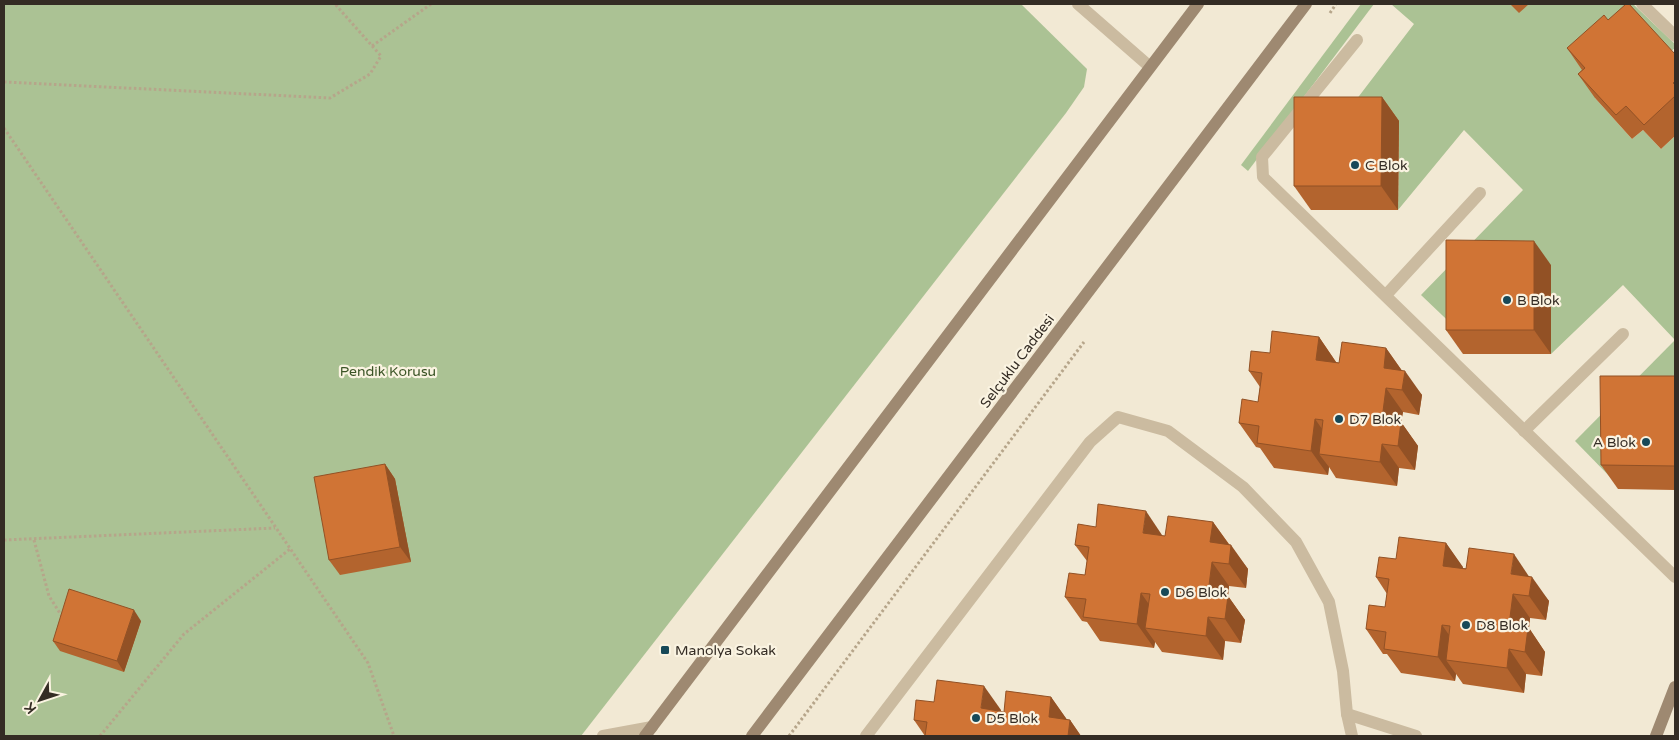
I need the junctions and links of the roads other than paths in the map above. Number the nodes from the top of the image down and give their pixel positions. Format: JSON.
{"nodes":[{"id":1,"x":1078,"y":4,"type":"edge"},
{"id":2,"x":1198,"y":4,"type":"edge"},
{"id":3,"x":1306,"y":4,"type":"edge"},
{"id":4,"x":1642,"y":4,"type":"edge"},
{"id":5,"x":1675,"y":36,"type":"edge"},
{"id":6,"x":1356,"y":40,"type":"dead end"},
{"id":7,"x":1149,"y":66,"type":"junction"},
{"id":8,"x":1480,"y":193,"type":"dead end"},
{"id":9,"x":1386,"y":295,"type":"junction"},
{"id":10,"x":1623,"y":334,"type":"dead end"},
{"id":11,"x":1524,"y":432,"type":"junction"},
{"id":12,"x":1675,"y":577,"type":"edge"},
{"id":13,"x":1675,"y":687,"type":"edge"},
{"id":14,"x":1347,"y":714,"type":"junction"},
{"id":15,"x":649,"y":732,"type":"edge"},
{"id":16,"x":603,"y":736,"type":"edge"},
{"id":17,"x":752,"y":736,"type":"edge"},
{"id":18,"x":866,"y":736,"type":"edge"},
{"id":19,"x":1352,"y":736,"type":"edge"},
{"id":20,"x":1416,"y":736,"type":"edge"},
{"id":21,"x":1656,"y":736,"type":"edge"}],
"edges":[{"from":1,"to":7,"type":"street"},
{"from":2,"to":7,"type":"main road"},
{"from":3,"to":17,"type":"main road","name":"Selçuklu Caddesi"},
{"from":4,"to":5,"type":"street"},
{"from":6,"to":9,"type":"street"},
{"from":7,"to":15,"type":"main road"},
{"from":8,"to":9,"type":"street"},
{"from":9,"to":11,"type":"street"},
{"from":10,"to":11,"type":"street"},
{"from":11,"to":12,"type":"street"},
{"from":13,"to":21,"type":"main road"},
{"from":14,"to":18,"type":"street"},
{"from":14,"to":19,"type":"street"},
{"from":14,"to":20,"type":"street"},
{"from":15,"to":16,"type":"street"}]}
